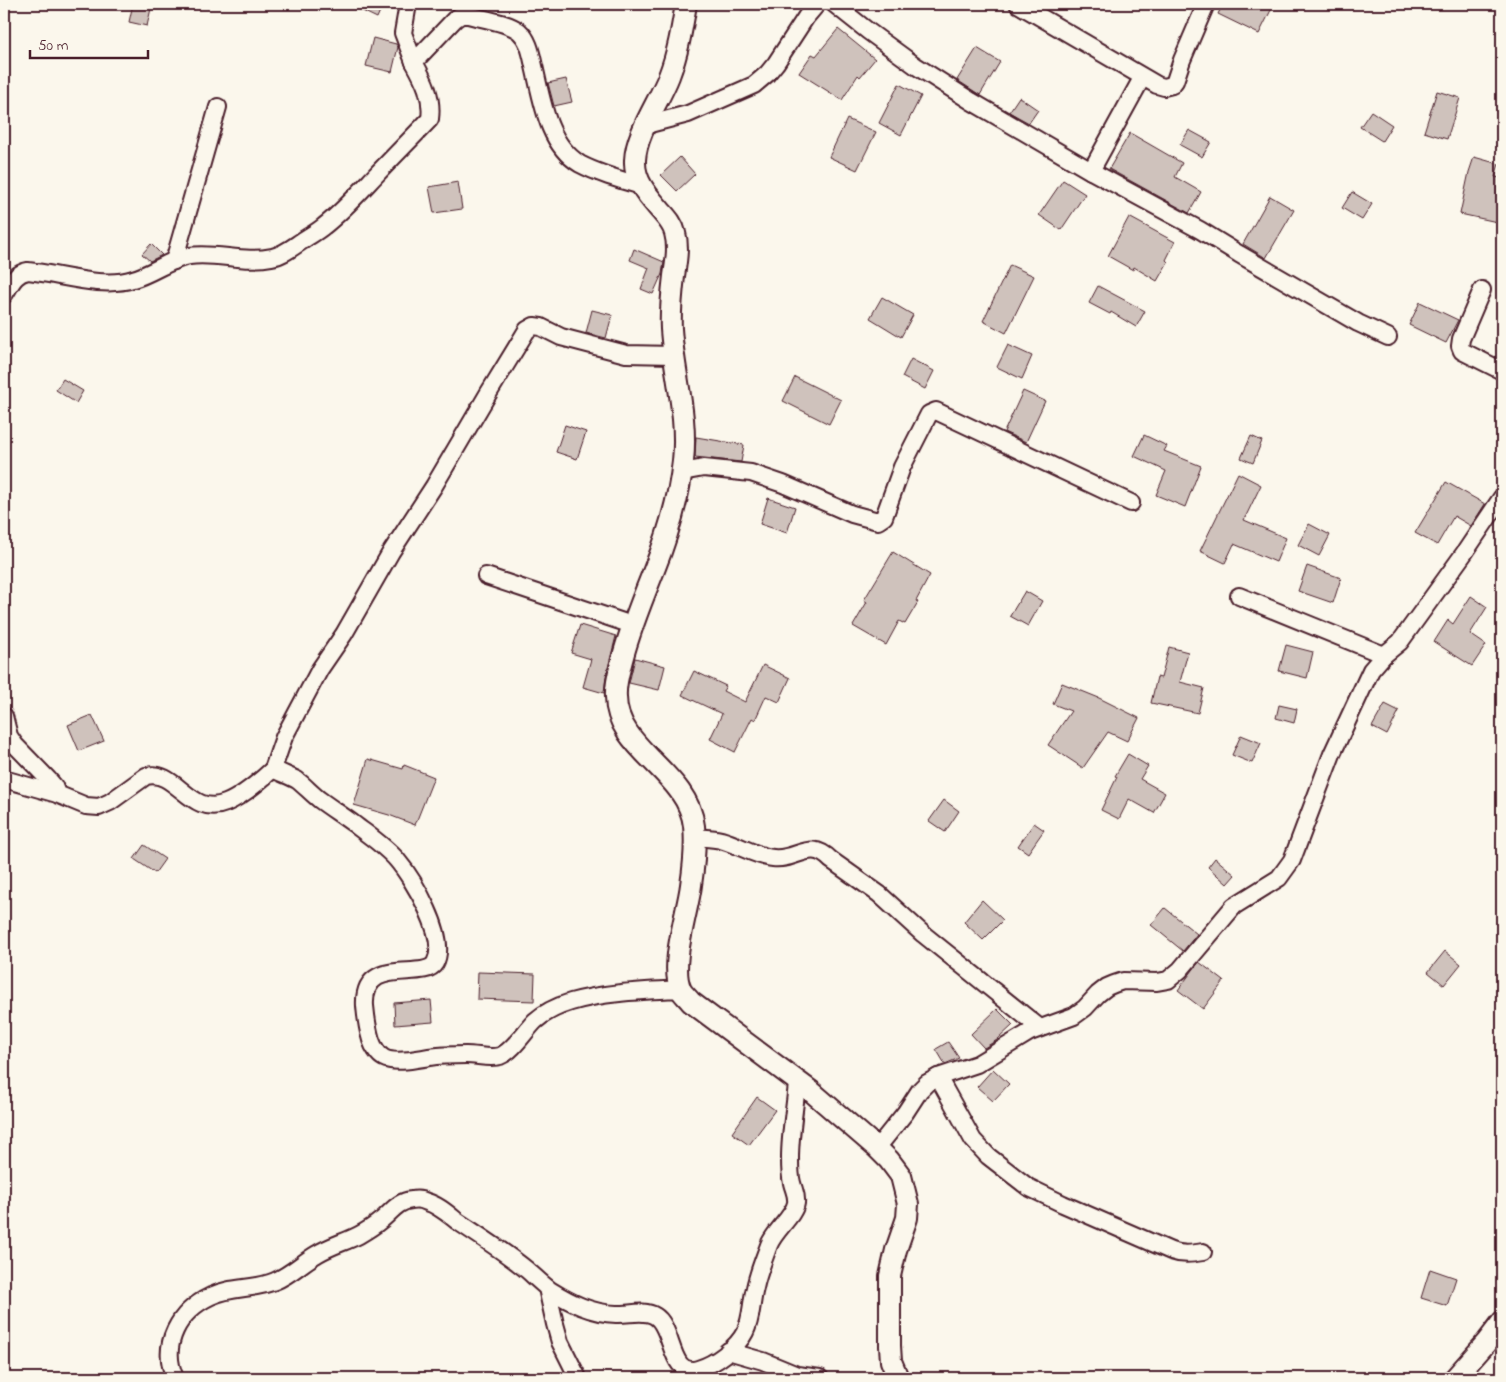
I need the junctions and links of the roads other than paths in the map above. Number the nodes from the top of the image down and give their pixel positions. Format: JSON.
{"nodes":[{"id":1,"x":408,"y":4,"type":"edge"},
{"id":2,"x":686,"y":4,"type":"edge"},
{"id":3,"x":817,"y":4,"type":"edge"},
{"id":4,"x":834,"y":4,"type":"edge"},
{"id":5,"x":1018,"y":4,"type":"edge"},
{"id":6,"x":1206,"y":4,"type":"edge"},
{"id":7,"x":414,"y":62,"type":"junction"},
{"id":8,"x":1142,"y":78,"type":"junction"},
{"id":9,"x":218,"y":108,"type":"dead end"},
{"id":10,"x":646,"y":125,"type":"junction"},
{"id":11,"x":1091,"y":171,"type":"junction"},
{"id":12,"x":642,"y":186,"type":"junction"},
{"id":13,"x":174,"y":260,"type":"junction"},
{"id":14,"x":1482,"y":290,"type":"dead end"},
{"id":15,"x":4,"y":296,"type":"edge"},
{"id":16,"x":1388,"y":336,"type":"dead end"},
{"id":17,"x":674,"y":355,"type":"junction"},
{"id":18,"x":1502,"y":371,"type":"edge"},
{"id":19,"x":682,"y":472,"type":"junction"},
{"id":20,"x":1502,"y":497,"type":"edge"},
{"id":21,"x":1131,"y":503,"type":"dead end"},
{"id":22,"x":486,"y":576,"type":"dead end"},
{"id":23,"x":1239,"y":596,"type":"dead end"},
{"id":24,"x":632,"y":625,"type":"junction"},
{"id":25,"x":1384,"y":655,"type":"junction"},
{"id":26,"x":4,"y":716,"type":"edge"},
{"id":27,"x":273,"y":770,"type":"junction"},
{"id":28,"x":4,"y":779,"type":"edge"},
{"id":29,"x":57,"y":794,"type":"junction"},
{"id":30,"x":694,"y":837,"type":"junction"},
{"id":31,"x":680,"y":989,"type":"junction"},
{"id":32,"x":1040,"y":1028,"type":"junction"},
{"id":33,"x":938,"y":1078,"type":"junction"},
{"id":34,"x":797,"y":1083,"type":"junction"},
{"id":35,"x":877,"y":1148,"type":"junction"},
{"id":36,"x":1203,"y":1252,"type":"dead end"},
{"id":37,"x":547,"y":1288,"type":"junction"},
{"id":38,"x":1502,"y":1322,"type":"edge"},
{"id":39,"x":728,"y":1351,"type":"junction"},
{"id":40,"x":175,"y":1378,"type":"edge"},
{"id":41,"x":578,"y":1378,"type":"edge"},
{"id":42,"x":820,"y":1378,"type":"edge"},
{"id":43,"x":898,"y":1378,"type":"edge"},
{"id":44,"x":1455,"y":1378,"type":"edge"}],
"edges":[{"from":1,"to":7,"type":"street"},
{"from":2,"to":10,"type":"street"},
{"from":3,"to":10,"type":"street"},
{"from":4,"to":11,"type":"street"},
{"from":5,"to":8,"type":"street"},
{"from":6,"to":8,"type":"street"},
{"from":7,"to":12,"type":"street"},
{"from":7,"to":13,"type":"street"},
{"from":8,"to":11,"type":"street"},
{"from":9,"to":13,"type":"street"},
{"from":10,"to":12,"type":"street"},
{"from":11,"to":16,"type":"street"},
{"from":12,"to":17,"type":"street"},
{"from":13,"to":15,"type":"street"},
{"from":14,"to":18,"type":"street"},
{"from":17,"to":19,"type":"street"},
{"from":17,"to":27,"type":"street"},
{"from":19,"to":21,"type":"street"},
{"from":19,"to":24,"type":"street"},
{"from":20,"to":25,"type":"street"},
{"from":22,"to":24,"type":"street"},
{"from":23,"to":25,"type":"street"},
{"from":24,"to":30,"type":"street"},
{"from":25,"to":32,"type":"street"},
{"from":26,"to":29,"type":"street"},
{"from":27,"to":29,"type":"street"},
{"from":27,"to":31,"type":"street"},
{"from":28,"to":29,"type":"street"},
{"from":30,"to":31,"type":"street"},
{"from":30,"to":32,"type":"street"},
{"from":31,"to":34,"type":"street"},
{"from":32,"to":33,"type":"street"},
{"from":33,"to":35,"type":"street"},
{"from":33,"to":36,"type":"street"},
{"from":34,"to":35,"type":"street"},
{"from":34,"to":39,"type":"street"},
{"from":35,"to":43,"type":"street"},
{"from":37,"to":39,"type":"street"},
{"from":37,"to":40,"type":"street"},
{"from":37,"to":41,"type":"street"},
{"from":38,"to":44,"type":"street"},
{"from":39,"to":42,"type":"street"}]}
